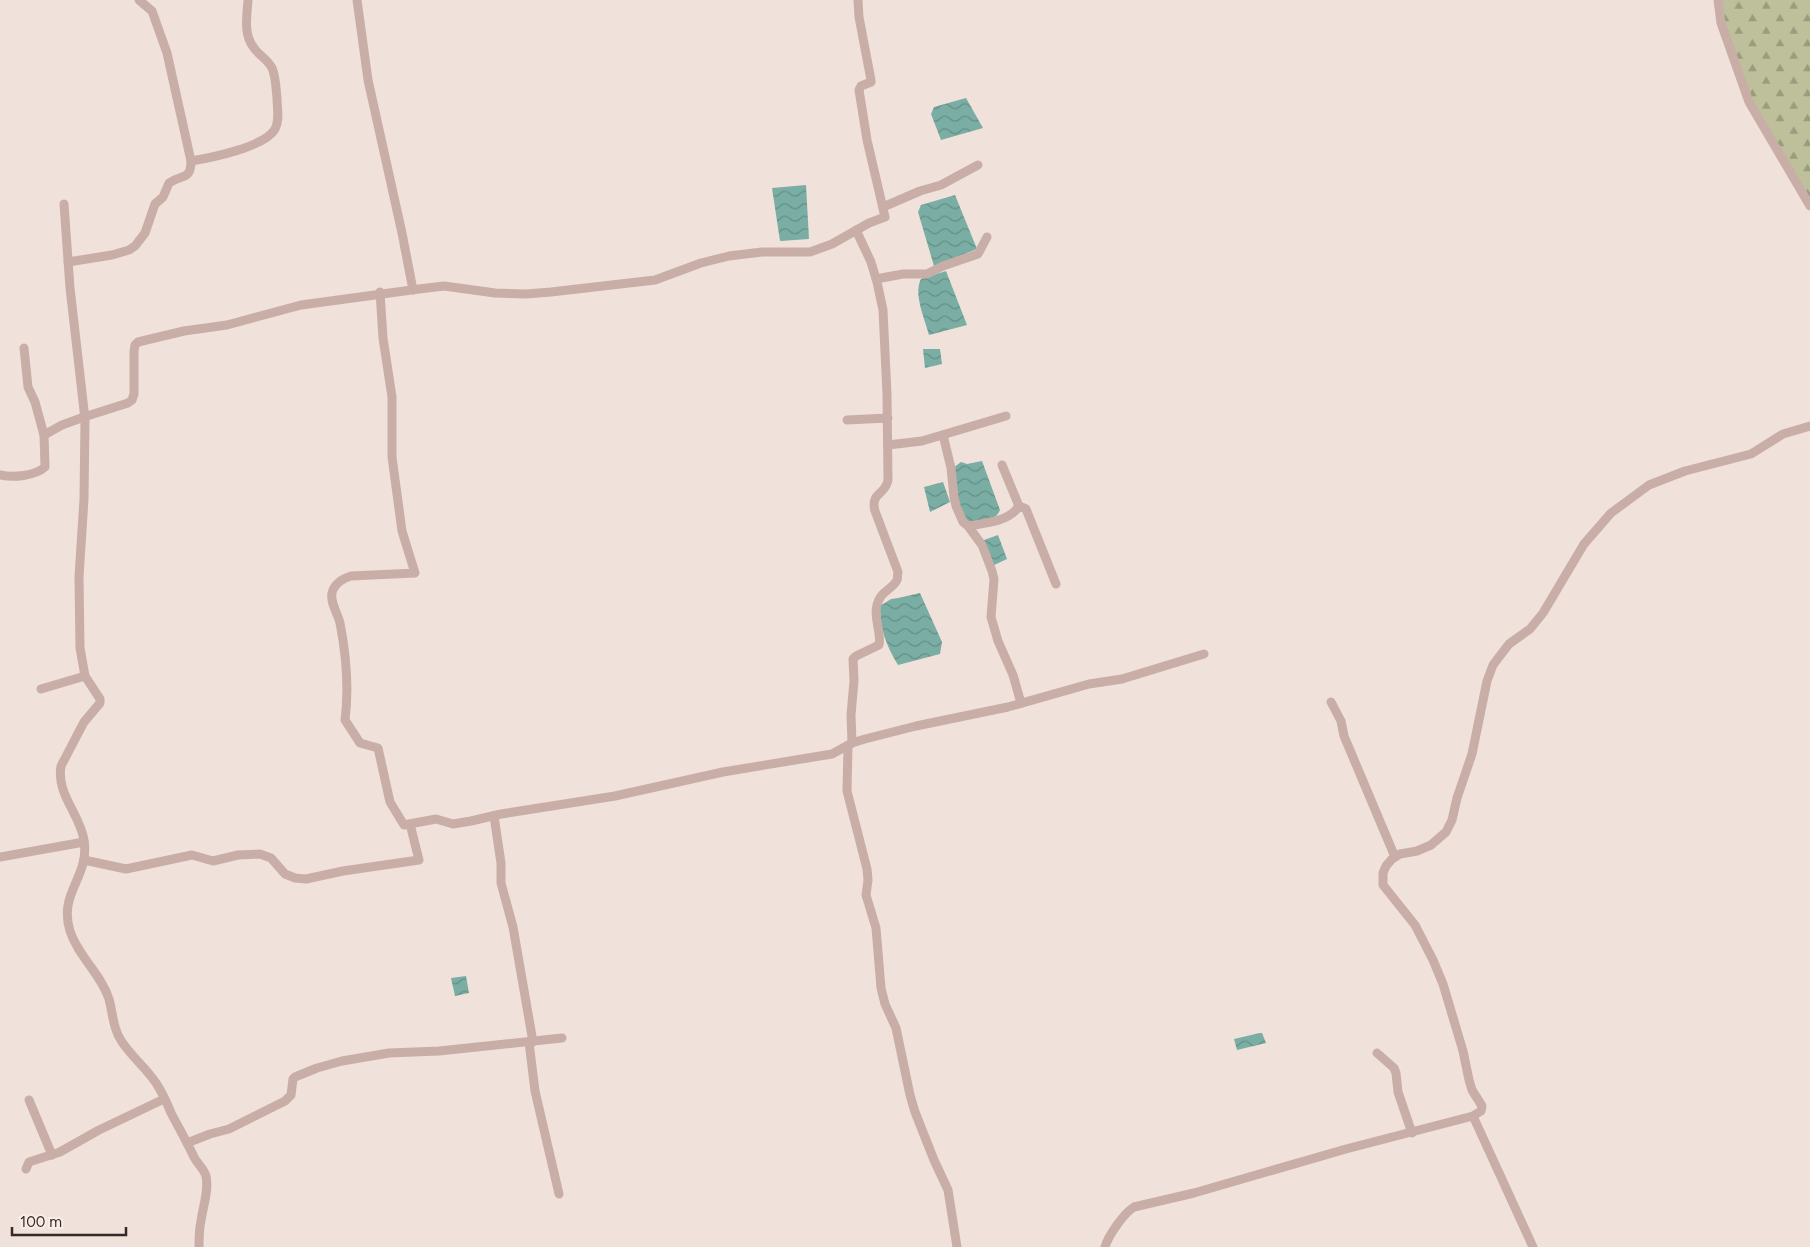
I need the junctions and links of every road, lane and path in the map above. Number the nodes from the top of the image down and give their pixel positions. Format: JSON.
{"nodes":[{"id":1,"x":140,"y":0,"type":"edge"},
{"id":2,"x":248,"y":0,"type":"edge"},
{"id":3,"x":357,"y":0,"type":"edge"},
{"id":4,"x":858,"y":0,"type":"edge"},
{"id":5,"x":1718,"y":0,"type":"edge"},
{"id":6,"x":190,"y":161,"type":"junction"},
{"id":7,"x":978,"y":165,"type":"dead end"},
{"id":8,"x":64,"y":204,"type":"dead end"},
{"id":9,"x":1810,"y":206,"type":"edge"},
{"id":10,"x":883,"y":207,"type":"junction"},
{"id":11,"x":856,"y":230,"type":"junction"},
{"id":12,"x":987,"y":237,"type":"dead end"},
{"id":13,"x":68,"y":262,"type":"junction"},
{"id":14,"x":876,"y":279,"type":"junction"},
{"id":15,"x":413,"y":290,"type":"junction"},
{"id":16,"x":380,"y":294,"type":"junction"},
{"id":17,"x":24,"y":348,"type":"dead end"},
{"id":18,"x":1006,"y":416,"type":"dead end"},
{"id":19,"x":84,"y":417,"type":"junction"},
{"id":20,"x":888,"y":418,"type":"junction"},
{"id":21,"x":847,"y":420,"type":"dead end"},
{"id":22,"x":1810,"y":426,"type":"edge"},
{"id":23,"x":44,"y":434,"type":"junction"},
{"id":24,"x":943,"y":435,"type":"junction"},
{"id":25,"x":888,"y":445,"type":"junction"},
{"id":26,"x":1002,"y":465,"type":"dead end"},
{"id":27,"x":0,"y":476,"type":"edge"},
{"id":28,"x":1019,"y":506,"type":"junction"},
{"id":29,"x":968,"y":526,"type":"junction"},
{"id":30,"x":1056,"y":584,"type":"dead end"},
{"id":31,"x":1204,"y":654,"type":"dead end"},
{"id":32,"x":85,"y":676,"type":"junction"},
{"id":33,"x":41,"y":689,"type":"dead end"},
{"id":34,"x":1331,"y":702,"type":"dead end"},
{"id":35,"x":1021,"y":703,"type":"junction"},
{"id":36,"x":850,"y":745,"type":"junction"},
{"id":37,"x":494,"y":816,"type":"junction"},
{"id":38,"x":410,"y":824,"type":"junction"},
{"id":39,"x":84,"y":842,"type":"junction"},
{"id":40,"x":0,"y":857,"type":"edge"},
{"id":41,"x":1395,"y":857,"type":"junction"},
{"id":42,"x":84,"y":860,"type":"junction"},
{"id":43,"x":562,"y":1038,"type":"dead end"},
{"id":44,"x":531,"y":1042,"type":"junction"},
{"id":45,"x":1377,"y":1053,"type":"dead end"},
{"id":46,"x":164,"y":1099,"type":"junction"},
{"id":47,"x":29,"y":1100,"type":"dead end"},
{"id":48,"x":1473,"y":1116,"type":"junction"},
{"id":49,"x":1412,"y":1133,"type":"junction"},
{"id":50,"x":187,"y":1143,"type":"junction"},
{"id":51,"x":52,"y":1155,"type":"junction"},
{"id":52,"x":26,"y":1169,"type":"dead end"},
{"id":53,"x":559,"y":1194,"type":"dead end"},
{"id":54,"x":200,"y":1247,"type":"edge"},
{"id":55,"x":957,"y":1247,"type":"edge"},
{"id":56,"x":1105,"y":1247,"type":"edge"},
{"id":57,"x":1533,"y":1247,"type":"edge"}],
"edges":[{"from":1,"to":6,"type":"street"},
{"from":2,"to":6,"type":"street"},
{"from":3,"to":15,"type":"street"},
{"from":4,"to":10,"type":"street"},
{"from":5,"to":9,"type":"street"},
{"from":6,"to":13,"type":"street"},
{"from":7,"to":10,"type":"street"},
{"from":8,"to":13,"type":"street"},
{"from":10,"to":11,"type":"street"},
{"from":11,"to":14,"type":"street"},
{"from":11,"to":15,"type":"street"},
{"from":12,"to":14,"type":"street"},
{"from":13,"to":19,"type":"street"},
{"from":14,"to":20,"type":"street"},
{"from":15,"to":16,"type":"street"},
{"from":16,"to":19,"type":"street"},
{"from":16,"to":38,"type":"street"},
{"from":17,"to":23,"type":"street"},
{"from":18,"to":24,"type":"street"},
{"from":19,"to":23,"type":"street"},
{"from":19,"to":32,"type":"street"},
{"from":20,"to":21,"type":"street"},
{"from":20,"to":25,"type":"street"},
{"from":22,"to":41,"type":"street"},
{"from":23,"to":27,"type":"street"},
{"from":24,"to":25,"type":"street"},
{"from":24,"to":29,"type":"street"},
{"from":25,"to":36,"type":"street"},
{"from":26,"to":28,"type":"street"},
{"from":28,"to":29,"type":"street"},
{"from":28,"to":30,"type":"street"},
{"from":29,"to":35,"type":"street"},
{"from":31,"to":35,"type":"street"},
{"from":32,"to":33,"type":"street"},
{"from":32,"to":39,"type":"street"},
{"from":34,"to":41,"type":"street"},
{"from":35,"to":36,"type":"street"},
{"from":36,"to":37,"type":"street"},
{"from":36,"to":55,"type":"street"},
{"from":37,"to":38,"type":"street"},
{"from":37,"to":44,"type":"street"},
{"from":38,"to":42,"type":"street"},
{"from":39,"to":40,"type":"street"},
{"from":39,"to":42,"type":"street"},
{"from":41,"to":48,"type":"street"},
{"from":42,"to":46,"type":"street"},
{"from":43,"to":44,"type":"street"},
{"from":44,"to":50,"type":"street"},
{"from":44,"to":53,"type":"street"},
{"from":45,"to":49,"type":"street"},
{"from":46,"to":50,"type":"street"},
{"from":46,"to":51,"type":"street"},
{"from":47,"to":51,"type":"street"},
{"from":48,"to":49,"type":"street"},
{"from":48,"to":57,"type":"street"},
{"from":49,"to":56,"type":"street"},
{"from":50,"to":54,"type":"street"},
{"from":51,"to":52,"type":"street"}]}
